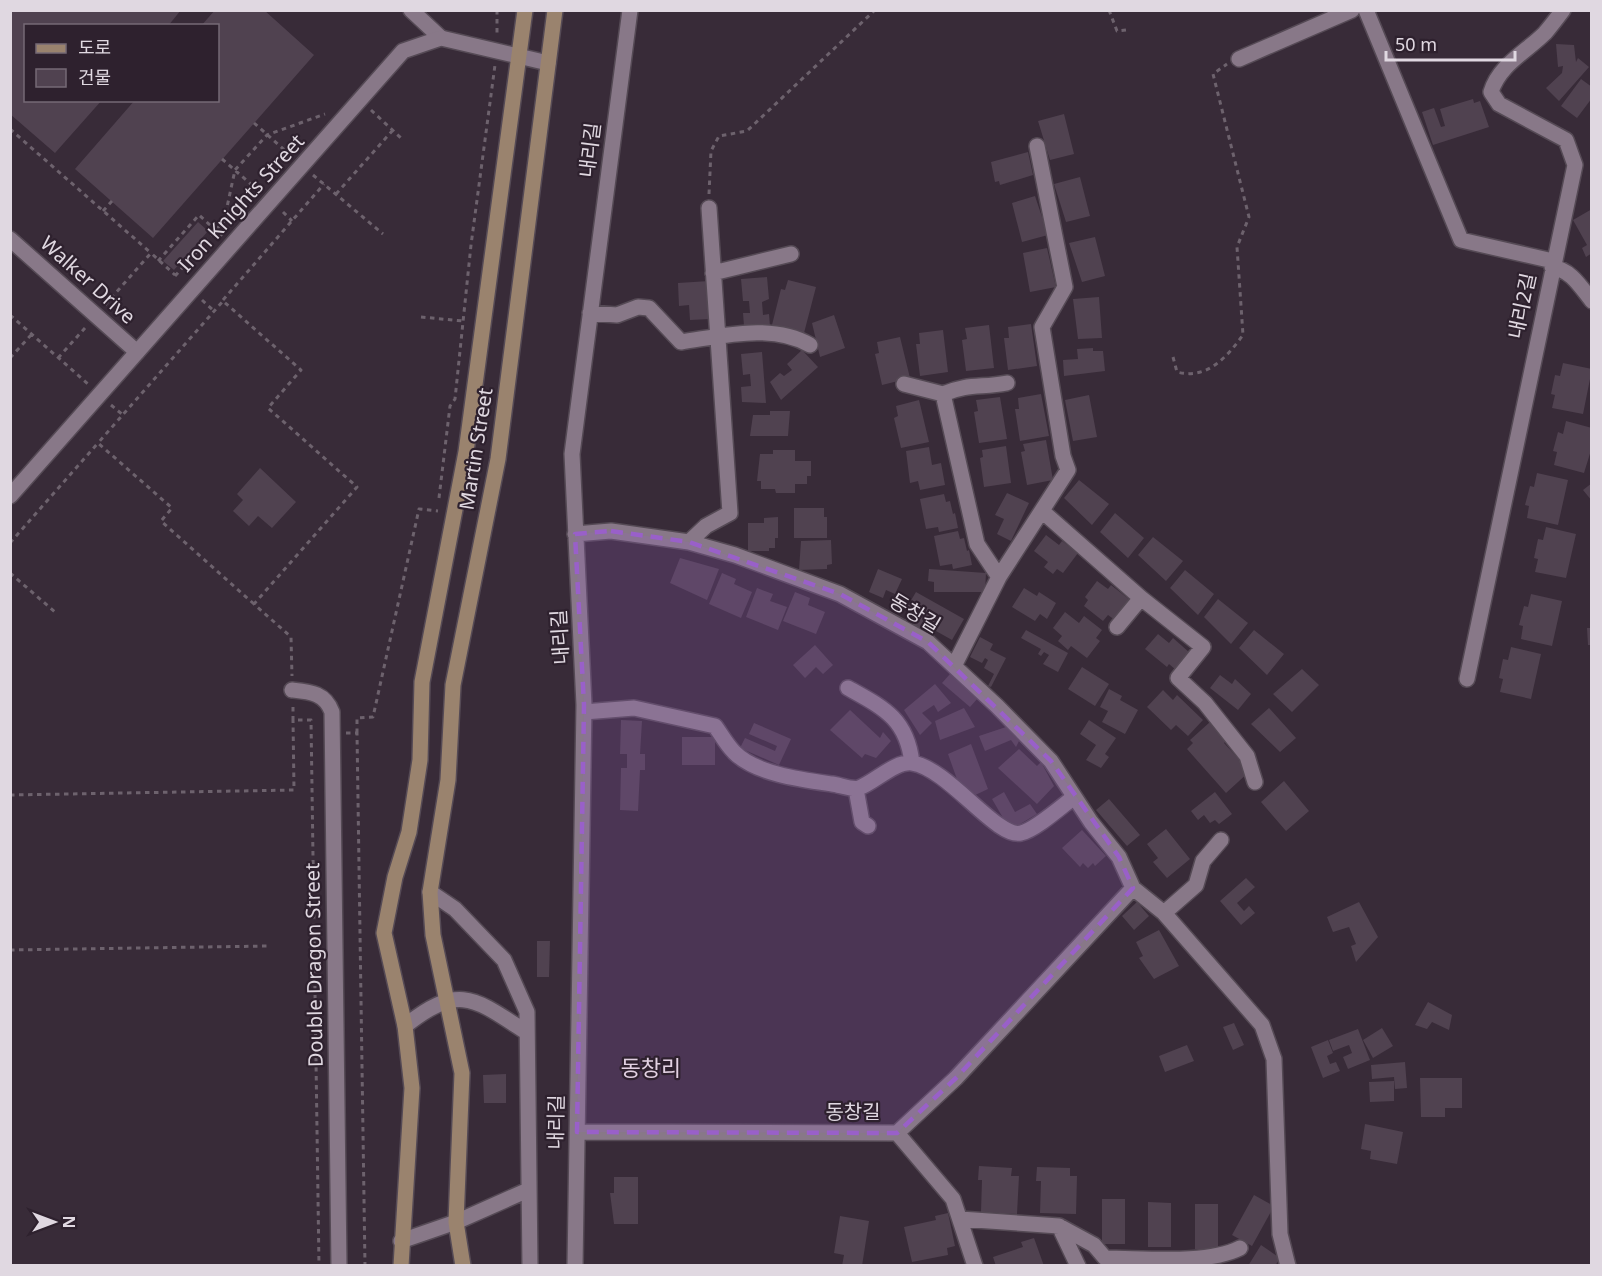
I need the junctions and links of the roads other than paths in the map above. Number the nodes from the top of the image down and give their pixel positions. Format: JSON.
{"nodes":[{"id":1,"x":411,"y":10,"type":"edge"},
{"id":2,"x":525,"y":10,"type":"edge"},
{"id":3,"x":555,"y":10,"type":"edge"},
{"id":4,"x":630,"y":10,"type":"edge"},
{"id":5,"x":1352,"y":10,"type":"edge"},
{"id":6,"x":1366,"y":10,"type":"edge"},
{"id":7,"x":1563,"y":10,"type":"edge"},
{"id":8,"x":441,"y":38,"type":"junction"},
{"id":9,"x":519,"y":54,"type":"junction"},
{"id":10,"x":1239,"y":59,"type":"road end"},
{"id":11,"x":548,"y":63,"type":"junction"},
{"id":12,"x":1037,"y":146,"type":"dead end"},
{"id":13,"x":709,"y":208,"type":"road end"},
{"id":14,"x":10,"y":238,"type":"edge"},
{"id":15,"x":791,"y":254,"type":"dead end"},
{"id":16,"x":1553,"y":264,"type":"junction"},
{"id":17,"x":713,"y":273,"type":"junction"},
{"id":18,"x":1592,"y":301,"type":"edge"},
{"id":19,"x":590,"y":313,"type":"junction"},
{"id":20,"x":718,"y":337,"type":"junction"},
{"id":21,"x":810,"y":345,"type":"dead end"},
{"id":22,"x":137,"y":352,"type":"junction"},
{"id":23,"x":1007,"y":383,"type":"dead end"},
{"id":24,"x":904,"y":384,"type":"dead end"},
{"id":25,"x":943,"y":394,"type":"junction"},
{"id":26,"x":10,"y":496,"type":"edge"},
{"id":27,"x":1042,"y":510,"type":"junction"},
{"id":28,"x":575,"y":534,"type":"junction"},
{"id":29,"x":689,"y":542,"type":"junction"},
{"id":30,"x":999,"y":577,"type":"junction"},
{"id":31,"x":1141,"y":598,"type":"junction"},
{"id":32,"x":1117,"y":627,"type":"dead end"},
{"id":33,"x":954,"y":666,"type":"junction"},
{"id":34,"x":1467,"y":679,"type":"dead end"},
{"id":35,"x":848,"y":688,"type":"dead end"},
{"id":36,"x":292,"y":690,"type":"road end"},
{"id":37,"x":584,"y":712,"type":"junction"},
{"id":38,"x":912,"y":763,"type":"junction"},
{"id":39,"x":1255,"y":782,"type":"dead end"},
{"id":40,"x":856,"y":789,"type":"junction"},
{"id":41,"x":1074,"y":797,"type":"junction"},
{"id":42,"x":868,"y":826,"type":"dead end"},
{"id":43,"x":1221,"y":840,"type":"dead end"},
{"id":44,"x":1133,"y":888,"type":"junction"},
{"id":45,"x":430,"y":892,"type":"junction"},
{"id":46,"x":1164,"y":913,"type":"junction"},
{"id":47,"x":449,"y":1001,"type":"junction"},
{"id":48,"x":405,"y":1026,"type":"junction"},
{"id":49,"x":526,"y":1032,"type":"junction"},
{"id":50,"x":577,"y":1132,"type":"junction"},
{"id":51,"x":897,"y":1133,"type":"junction"},
{"id":52,"x":528,"y":1185,"type":"junction"},
{"id":53,"x":960,"y":1220,"type":"junction"},
{"id":54,"x":456,"y":1222,"type":"junction"},
{"id":55,"x":1059,"y":1226,"type":"junction"},
{"id":56,"x":401,"y":1241,"type":"junction"},
{"id":57,"x":1240,"y":1248,"type":"dead end"},
{"id":58,"x":1103,"y":1262,"type":"edge"},
{"id":59,"x":339,"y":1266,"type":"edge"},
{"id":60,"x":401,"y":1266,"type":"edge"},
{"id":61,"x":463,"y":1266,"type":"edge"},
{"id":62,"x":530,"y":1266,"type":"edge"},
{"id":63,"x":575,"y":1266,"type":"edge"},
{"id":64,"x":975,"y":1266,"type":"edge"},
{"id":65,"x":1078,"y":1266,"type":"edge"},
{"id":66,"x":1288,"y":1266,"type":"edge"}],
"edges":[{"from":1,"to":8,"type":"street"},
{"from":2,"to":9,"type":"main road","name":"Martin Street"},
{"from":3,"to":11,"type":"main road","name":"Martin Street"},
{"from":4,"to":19,"type":"street","name":"내리길"},
{"from":5,"to":10,"type":"street"},
{"from":6,"to":16,"type":"street"},
{"from":7,"to":16,"type":"street","name":"내리2길"},
{"from":8,"to":9,"type":"street"},
{"from":8,"to":22,"type":"street","name":"Iron Knights Street"},
{"from":9,"to":11,"type":"street"},
{"from":9,"to":48,"type":"main road","name":"Martin Street"},
{"from":11,"to":45,"type":"main road","name":"Martin Street"},
{"from":12,"to":27,"type":"street"},
{"from":13,"to":17,"type":"street"},
{"from":14,"to":22,"type":"street","name":"Walker Drive"},
{"from":15,"to":17,"type":"street"},
{"from":16,"to":18,"type":"street"},
{"from":16,"to":34,"type":"street","name":"내리2길"},
{"from":17,"to":20,"type":"street"},
{"from":19,"to":20,"type":"street"},
{"from":19,"to":28,"type":"street","name":"내리길"},
{"from":20,"to":21,"type":"street"},
{"from":20,"to":29,"type":"street"},
{"from":22,"to":26,"type":"street","name":"Iron Knights Street"},
{"from":23,"to":25,"type":"street"},
{"from":24,"to":25,"type":"street"},
{"from":25,"to":30,"type":"street"},
{"from":27,"to":30,"type":"street"},
{"from":27,"to":31,"type":"street"},
{"from":28,"to":29,"type":"street","name":"동창길"},
{"from":28,"to":37,"type":"street","name":"내리길"},
{"from":29,"to":33,"type":"street","name":"동창길"},
{"from":30,"to":33,"type":"street"},
{"from":31,"to":32,"type":"street"},
{"from":31,"to":39,"type":"street"},
{"from":33,"to":41,"type":"street","name":"동창길"},
{"from":35,"to":38,"type":"street"},
{"from":36,"to":59,"type":"street","name":"Double Dragon Street"},
{"from":37,"to":40,"type":"street"},
{"from":37,"to":50,"type":"street","name":"내리길"},
{"from":38,"to":40,"type":"street"},
{"from":38,"to":41,"type":"street"},
{"from":40,"to":42,"type":"street"},
{"from":41,"to":44,"type":"street","name":"동창길"},
{"from":43,"to":46,"type":"street"},
{"from":44,"to":46,"type":"street","name":"동창길"},
{"from":44,"to":51,"type":"street","name":"동창길"},
{"from":45,"to":47,"type":"main road","name":"Martin Street"},
{"from":45,"to":49,"type":"street"},
{"from":46,"to":66,"type":"street","name":"동창길"},
{"from":47,"to":48,"type":"street"},
{"from":47,"to":49,"type":"street"},
{"from":47,"to":54,"type":"main road","name":"Martin Street"},
{"from":48,"to":56,"type":"main road","name":"Martin Street"},
{"from":49,"to":52,"type":"street"},
{"from":50,"to":51,"type":"street","name":"동창길"},
{"from":50,"to":63,"type":"street","name":"내리길"},
{"from":51,"to":53,"type":"street"},
{"from":52,"to":54,"type":"street"},
{"from":52,"to":62,"type":"street"},
{"from":53,"to":55,"type":"street"},
{"from":53,"to":64,"type":"street"},
{"from":54,"to":56,"type":"street"},
{"from":54,"to":61,"type":"main road","name":"Martin Street"},
{"from":55,"to":58,"type":"street"},
{"from":55,"to":65,"type":"street"},
{"from":56,"to":60,"type":"main road","name":"Martin Street"},
{"from":57,"to":58,"type":"street"}]}
